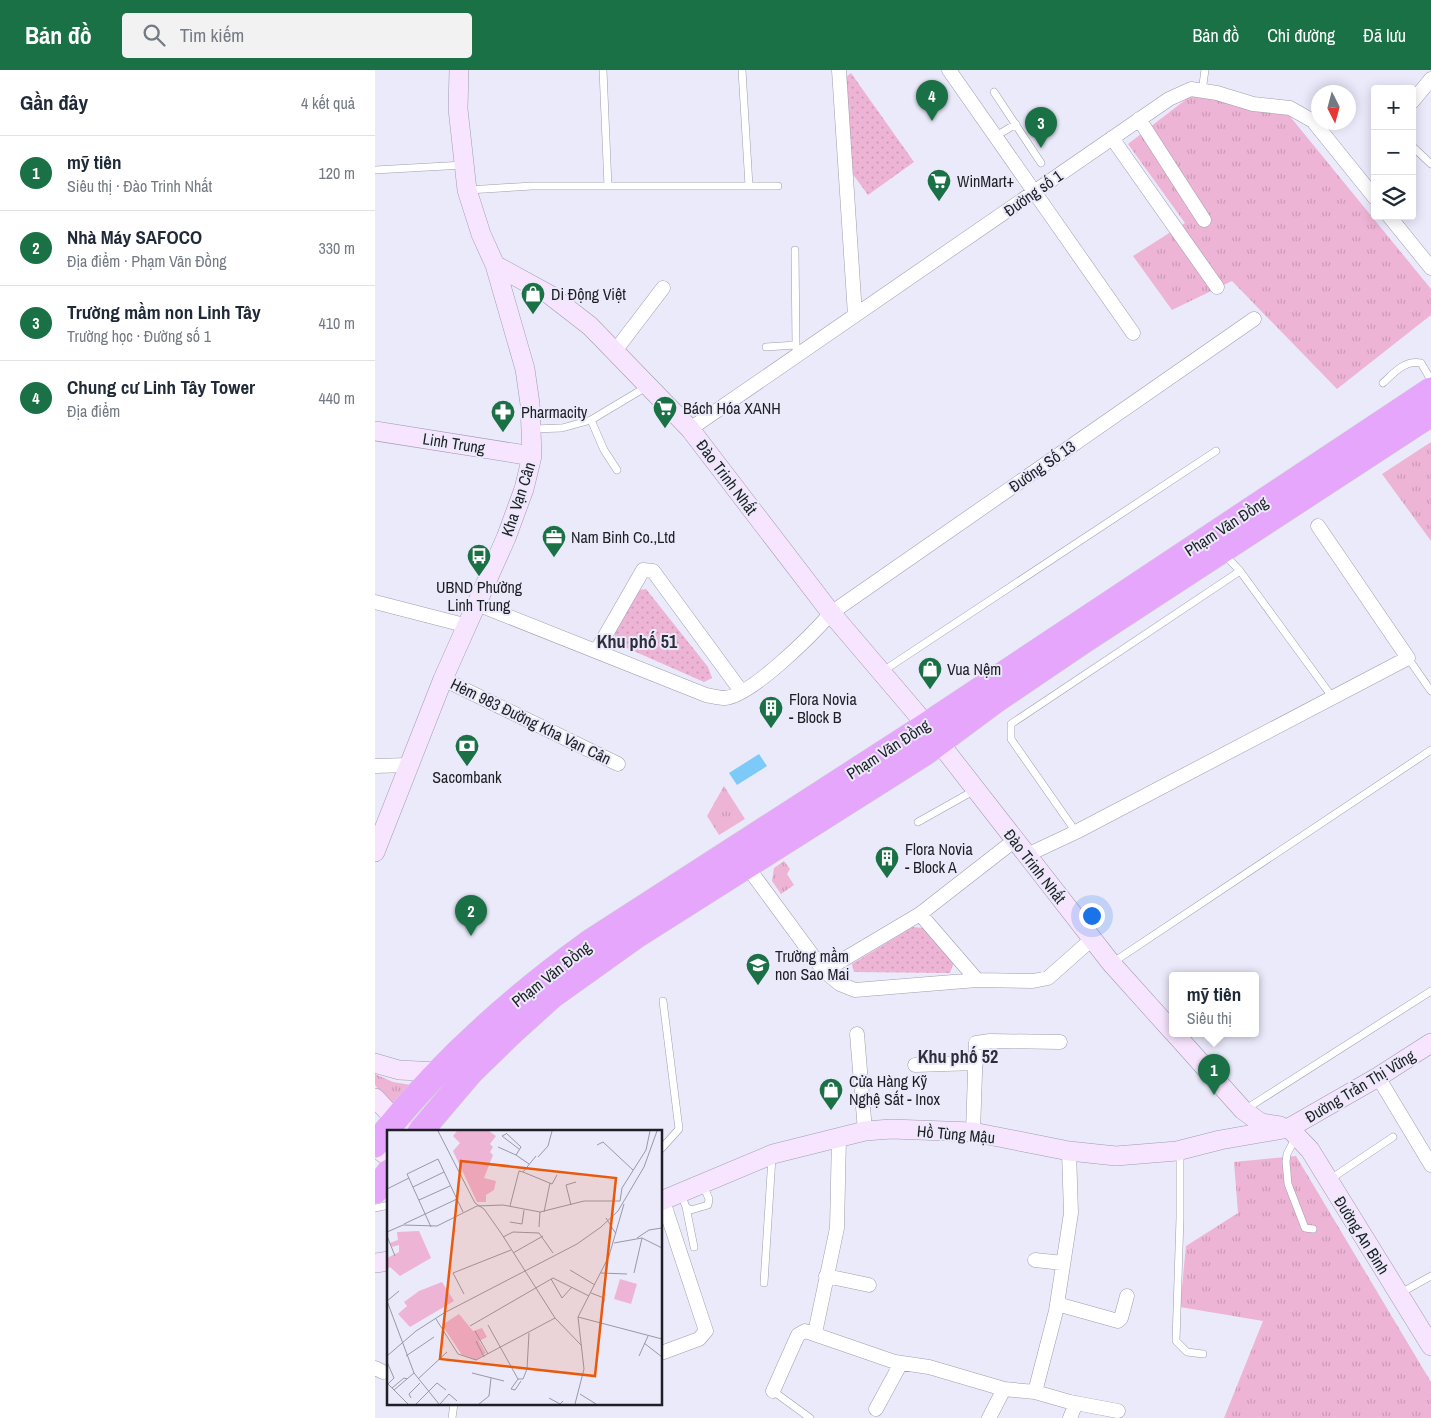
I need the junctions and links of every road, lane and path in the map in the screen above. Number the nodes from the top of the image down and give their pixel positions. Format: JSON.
{"nodes":[{"id":1,"x":459,"y":70,"type":"edge"},
{"id":2,"x":603,"y":70,"type":"edge"},
{"id":3,"x":742,"y":70,"type":"edge"},
{"id":4,"x":839,"y":70,"type":"edge"},
{"id":5,"x":949,"y":70,"type":"edge"},
{"id":6,"x":1205,"y":70,"type":"edge"},
{"id":7,"x":1431,"y":79,"type":"edge"},
{"id":8,"x":1202,"y":91,"type":"junction"},
{"id":9,"x":994,"y":92,"type":"dead end"},
{"id":10,"x":1416,"y":97,"type":"edge"},
{"id":11,"x":1139,"y":119,"type":"junction"},
{"id":12,"x":1016,"y":124,"type":"junction"},
{"id":13,"x":996,"y":136,"type":"junction"},
{"id":14,"x":1112,"y":138,"type":"junction"},
{"id":15,"x":1416,"y":150,"type":"edge"},
{"id":16,"x":1041,"y":163,"type":"dead end"},
{"id":17,"x":1431,"y":164,"type":"edge"},
{"id":18,"x":465,"y":165,"type":"junction"},
{"id":19,"x":375,"y":170,"type":"edge"},
{"id":20,"x":608,"y":186,"type":"junction"},
{"id":21,"x":749,"y":186,"type":"junction"},
{"id":22,"x":778,"y":186,"type":"dead end"},
{"id":23,"x":467,"y":190,"type":"junction"},
{"id":24,"x":1035,"y":191,"type":"junction"},
{"id":25,"x":1371,"y":193,"type":"edge"},
{"id":26,"x":1204,"y":220,"type":"dead end"},
{"id":27,"x":1392,"y":220,"type":"edge"},
{"id":28,"x":795,"y":250,"type":"dead end"},
{"id":29,"x":495,"y":265,"type":"junction"},
{"id":30,"x":1431,"y":268,"type":"edge"},
{"id":31,"x":1217,"y":287,"type":"dead end"},
{"id":32,"x":663,"y":288,"type":"dead end"},
{"id":33,"x":855,"y":315,"type":"junction"},
{"id":34,"x":1254,"y":319,"type":"dead end"},
{"id":35,"x":1133,"y":333,"type":"dead end"},
{"id":36,"x":766,"y":347,"type":"dead end"},
{"id":37,"x":796,"y":350,"type":"junction"},
{"id":38,"x":615,"y":351,"type":"junction"},
{"id":39,"x":1431,"y":380,"type":"edge"},
{"id":40,"x":1383,"y":384,"type":"dead end"},
{"id":41,"x":649,"y":385,"type":"junction"},
{"id":42,"x":1431,"y":390,"type":"edge"},
{"id":43,"x":1431,"y":414,"type":"edge"},
{"id":44,"x":591,"y":420,"type":"junction"},
{"id":45,"x":532,"y":429,"type":"junction"},
{"id":46,"x":690,"y":429,"type":"junction"},
{"id":47,"x":375,"y":431,"type":"edge"},
{"id":48,"x":1216,"y":452,"type":"dead end"},
{"id":49,"x":532,"y":456,"type":"junction"},
{"id":50,"x":617,"y":470,"type":"dead end"},
{"id":51,"x":1319,"y":526,"type":"dead end"},
{"id":52,"x":1223,"y":552,"type":"junction"},
{"id":53,"x":1239,"y":571,"type":"junction"},
{"id":54,"x":375,"y":602,"type":"edge"},
{"id":55,"x":477,"y":604,"type":"junction"},
{"id":56,"x":831,"y":614,"type":"junction"},
{"id":57,"x":468,"y":626,"type":"junction"},
{"id":58,"x":597,"y":650,"type":"junction"},
{"id":59,"x":1408,"y":658,"type":"junction"},
{"id":60,"x":880,"y":672,"type":"junction"},
{"id":61,"x":443,"y":679,"type":"junction"},
{"id":62,"x":741,"y":690,"type":"junction"},
{"id":63,"x":1431,"y":691,"type":"edge"},
{"id":64,"x":1333,"y":698,"type":"junction"},
{"id":65,"x":932,"y":735,"type":"junction"},
{"id":66,"x":1431,"y":750,"type":"edge"},
{"id":67,"x":618,"y":764,"type":"dead end"},
{"id":68,"x":409,"y":765,"type":"junction"},
{"id":69,"x":375,"y":766,"type":"edge"},
{"id":70,"x":976,"y":790,"type":"junction"},
{"id":71,"x":919,"y":822,"type":"dead end"},
{"id":72,"x":1075,"y":832,"type":"junction"},
{"id":73,"x":1015,"y":840,"type":"junction"},
{"id":74,"x":375,"y":852,"type":"edge"},
{"id":75,"x":1027,"y":855,"type":"junction"},
{"id":76,"x":746,"y":865,"type":"junction"},
{"id":77,"x":920,"y":914,"type":"junction"},
{"id":78,"x":1092,"y":939,"type":"junction"},
{"id":79,"x":1111,"y":963,"type":"junction"},
{"id":80,"x":824,"y":971,"type":"junction"},
{"id":81,"x":977,"y":980,"type":"junction"},
{"id":82,"x":1431,"y":991,"type":"edge"},
{"id":83,"x":663,"y":1001,"type":"dead end"},
{"id":84,"x":1169,"y":1027,"type":"edge"},
{"id":85,"x":857,"y":1034,"type":"dead end"},
{"id":86,"x":1178,"y":1037,"type":"edge"},
{"id":87,"x":1060,"y":1042,"type":"dead end"},
{"id":88,"x":1431,"y":1043,"type":"edge"},
{"id":89,"x":375,"y":1063,"type":"edge"},
{"id":90,"x":976,"y":1063,"type":"junction"},
{"id":91,"x":915,"y":1065,"type":"dead end"},
{"id":92,"x":439,"y":1072,"type":"junction"},
{"id":93,"x":1378,"y":1077,"type":"junction"},
{"id":94,"x":375,"y":1098,"type":"edge"},
{"id":95,"x":1243,"y":1110,"type":"junction"},
{"id":96,"x":401,"y":1125,"type":"edge"},
{"id":97,"x":422,"y":1130,"type":"edge"},
{"id":98,"x":865,"y":1131,"type":"junction"},
{"id":99,"x":973,"y":1132,"type":"junction"},
{"id":100,"x":1293,"y":1132,"type":"junction"},
{"id":101,"x":387,"y":1136,"type":"edge"},
{"id":102,"x":1393,"y":1136,"type":"dead end"},
{"id":103,"x":839,"y":1137,"type":"junction"},
{"id":104,"x":375,"y":1146,"type":"edge"},
{"id":105,"x":663,"y":1147,"type":"edge"},
{"id":106,"x":1180,"y":1150,"type":"junction"},
{"id":107,"x":1069,"y":1151,"type":"junction"},
{"id":108,"x":773,"y":1154,"type":"junction"},
{"id":109,"x":387,"y":1155,"type":"edge"},
{"id":110,"x":1430,"y":1160,"type":"edge"},
{"id":111,"x":387,"y":1175,"type":"edge"},
{"id":112,"x":1329,"y":1180,"type":"junction"},
{"id":113,"x":375,"y":1191,"type":"edge"},
{"id":114,"x":684,"y":1200,"type":"junction"},
{"id":115,"x":663,"y":1201,"type":"edge"},
{"id":116,"x":663,"y":1204,"type":"edge"},
{"id":117,"x":1313,"y":1229,"type":"dead end"},
{"id":118,"x":694,"y":1247,"type":"dead end"},
{"id":119,"x":1035,"y":1260,"type":"dead end"},
{"id":120,"x":1063,"y":1263,"type":"junction"},
{"id":121,"x":826,"y":1276,"type":"junction"},
{"id":122,"x":1431,"y":1276,"type":"edge"},
{"id":123,"x":764,"y":1283,"type":"dead end"},
{"id":124,"x":869,"y":1285,"type":"dead end"},
{"id":125,"x":1399,"y":1295,"type":"junction"},
{"id":126,"x":1127,"y":1296,"type":"dead end"},
{"id":127,"x":1057,"y":1304,"type":"junction"},
{"id":128,"x":815,"y":1332,"type":"junction"},
{"id":129,"x":1431,"y":1346,"type":"edge"},
{"id":130,"x":663,"y":1352,"type":"edge"},
{"id":131,"x":1203,"y":1354,"type":"dead end"},
{"id":132,"x":901,"y":1363,"type":"junction"},
{"id":133,"x":1004,"y":1389,"type":"junction"},
{"id":134,"x":773,"y":1391,"type":"joint"},
{"id":135,"x":1035,"y":1392,"type":"junction"},
{"id":136,"x":1076,"y":1403,"type":"junction"},
{"id":137,"x":876,"y":1408,"type":"dead end"},
{"id":138,"x":1117,"y":1414,"type":"edge"},
{"id":139,"x":810,"y":1418,"type":"edge"},
{"id":140,"x":989,"y":1418,"type":"edge"},
{"id":141,"x":1070,"y":1418,"type":"edge"}],
"edges":[{"from":1,"to":18,"type":"street","name":"Kha Vạn Cân"},
{"from":2,"to":20,"type":"lane"},
{"from":3,"to":21,"type":"lane"},
{"from":4,"to":33,"type":"street"},
{"from":5,"to":13,"type":"street"},
{"from":6,"to":8,"type":"lane"},
{"from":7,"to":10,"type":"street"},
{"from":8,"to":11,"type":"street","name":"Đường số 1"},
{"from":8,"to":25,"type":"street","name":"Đường số 1"},
{"from":9,"to":12,"type":"lane"},
{"from":11,"to":14,"type":"street","name":"Đường số 1"},
{"from":11,"to":26,"type":"street"},
{"from":12,"to":13,"type":"lane"},
{"from":12,"to":16,"type":"lane"},
{"from":13,"to":24,"type":"street"},
{"from":14,"to":24,"type":"street","name":"Đường số 1"},
{"from":14,"to":31,"type":"street"},
{"from":15,"to":17,"type":"lane"},
{"from":18,"to":19,"type":"lane"},
{"from":18,"to":23,"type":"street","name":"Kha Vạn Cân"},
{"from":20,"to":21,"type":"lane"},
{"from":20,"to":23,"type":"lane"},
{"from":21,"to":22,"type":"lane"},
{"from":23,"to":29,"type":"street","name":"Kha Vạn Cân"},
{"from":24,"to":33,"type":"street","name":"Đường số 1"},
{"from":24,"to":35,"type":"street"},
{"from":27,"to":30,"type":"street"},
{"from":28,"to":37,"type":"lane"},
{"from":29,"to":38,"type":"street","name":"Đào Trinh Nhất"},
{"from":29,"to":45,"type":"street","name":"Kha Vạn Cân"},
{"from":32,"to":38,"type":"street"},
{"from":33,"to":37,"type":"street","name":"Đường số 1"},
{"from":34,"to":56,"type":"street","name":"Đường Số 13"},
{"from":36,"to":37,"type":"lane"},
{"from":37,"to":46,"type":"street","name":"Đường số 1"},
{"from":38,"to":41,"type":"street","name":"Đào Trinh Nhất"},
{"from":39,"to":40,"type":"lane"},
{"from":41,"to":44,"type":"lane"},
{"from":41,"to":46,"type":"street","name":"Đào Trinh Nhất"},
{"from":42,"to":65,"type":"highway","name":"Phạm Văn Đồng"},
{"from":43,"to":52,"type":"highway","name":"Phạm Văn Đồng"},
{"from":44,"to":45,"type":"lane"},
{"from":44,"to":50,"type":"lane"},
{"from":45,"to":49,"type":"street","name":"Kha Vạn Cân"},
{"from":46,"to":56,"type":"street","name":"Đào Trinh Nhất"},
{"from":47,"to":49,"type":"street","name":"Linh Trung"},
{"from":48,"to":60,"type":"lane"},
{"from":49,"to":55,"type":"street","name":"Kha Vạn Cân"},
{"from":51,"to":59,"type":"street"},
{"from":52,"to":53,"type":"lane"},
{"from":52,"to":65,"type":"highway","name":"Phạm Văn Đồng"},
{"from":53,"to":64,"type":"lane"},
{"from":53,"to":72,"type":"lane"},
{"from":54,"to":57,"type":"street"},
{"from":55,"to":57,"type":"street","name":"Kha Vạn Cân"},
{"from":55,"to":58,"type":"street","name":"Đường Số 13"},
{"from":56,"to":60,"type":"street","name":"Đào Trinh Nhất"},
{"from":56,"to":62,"type":"street","name":"Đường Số 13"},
{"from":57,"to":61,"type":"street","name":"Kha Vạn Cân"},
{"from":58,"to":62,"type":"street","name":"Đường Số 13"},
{"from":58,"to":62,"type":"street"},
{"from":59,"to":63,"type":"lane"},
{"from":59,"to":64,"type":"street"},
{"from":60,"to":65,"type":"street","name":"Đào Trinh Nhất"},
{"from":61,"to":67,"type":"street","name":"Hẻm 983 Đường Kha Vạn Cân"},
{"from":61,"to":68,"type":"street","name":"Kha Vạn Cân"},
{"from":64,"to":72,"type":"street"},
{"from":65,"to":70,"type":"street","name":"Đào Trinh Nhất"},
{"from":65,"to":76,"type":"highway","name":"Phạm Văn Đồng"},
{"from":65,"to":92,"type":"highway","name":"Phạm Văn Đồng"},
{"from":66,"to":79,"type":"lane"},
{"from":68,"to":69,"type":"street"},
{"from":68,"to":74,"type":"street","name":"Kha Vạn Cân"},
{"from":70,"to":71,"type":"lane"},
{"from":70,"to":73,"type":"street","name":"Đào Trinh Nhất"},
{"from":72,"to":75,"type":"street"},
{"from":73,"to":75,"type":"street","name":"Đào Trinh Nhất"},
{"from":73,"to":77,"type":"street"},
{"from":75,"to":78,"type":"street","name":"Đào Trinh Nhất"},
{"from":76,"to":80,"type":"street"},
{"from":76,"to":97,"type":"highway","name":"Phạm Văn Đồng"},
{"from":77,"to":80,"type":"street"},
{"from":77,"to":81,"type":"street"},
{"from":78,"to":79,"type":"street","name":"Đào Trinh Nhất"},
{"from":78,"to":81,"type":"street"},
{"from":79,"to":84,"type":"street","name":"Đào Trinh Nhất"},
{"from":80,"to":81,"type":"street"},
{"from":82,"to":95,"type":"lane"},
{"from":83,"to":105,"type":"lane"},
{"from":85,"to":98,"type":"street"},
{"from":86,"to":95,"type":"street","name":"Đào Trinh Nhất"},
{"from":87,"to":90,"type":"street"},
{"from":88,"to":93,"type":"street","name":"Đường Trần Thị Vững"},
{"from":89,"to":92,"type":"street"},
{"from":90,"to":91,"type":"street"},
{"from":90,"to":99,"type":"street"},
{"from":92,"to":96,"type":"highway","name":"Phạm Văn Đồng"},
{"from":93,"to":100,"type":"street","name":"Đường Trần Thị Vững"},
{"from":93,"to":110,"type":"street"},
{"from":94,"to":96,"type":"street"},
{"from":95,"to":100,"type":"street","name":"Đào Trinh Nhất"},
{"from":98,"to":99,"type":"street","name":"Hồ Tùng Mậu"},
{"from":98,"to":103,"type":"street","name":"Hồ Tùng Mậu"},
{"from":99,"to":107,"type":"street","name":"Hồ Tùng Mậu"},
{"from":100,"to":106,"type":"street","name":"Hồ Tùng Mậu"},
{"from":100,"to":112,"type":"street","name":"Đường An Bình"},
{"from":100,"to":117,"type":"lane"},
{"from":101,"to":104,"type":"highway","name":"Phạm Văn Đồng"},
{"from":102,"to":112,"type":"lane"},
{"from":103,"to":108,"type":"street","name":"Hồ Tùng Mậu"},
{"from":103,"to":121,"type":"street"},
{"from":104,"to":109,"type":"street"},
{"from":106,"to":107,"type":"street","name":"Hồ Tùng Mậu"},
{"from":106,"to":131,"type":"lane"},
{"from":107,"to":120,"type":"street"},
{"from":108,"to":114,"type":"street","name":"Hồ Tùng Mậu"},
{"from":108,"to":123,"type":"lane"},
{"from":111,"to":113,"type":"highway"},
{"from":112,"to":125,"type":"street","name":"Đường An Bình"},
{"from":114,"to":115,"type":"street","name":"Hồ Tùng Mậu"},
{"from":114,"to":118,"type":"lane"},
{"from":116,"to":130,"type":"street"},
{"from":119,"to":120,"type":"street"},
{"from":120,"to":127,"type":"street"},
{"from":121,"to":124,"type":"street"},
{"from":121,"to":128,"type":"street"},
{"from":122,"to":125,"type":"lane"},
{"from":125,"to":129,"type":"street","name":"Đường An Bình"},
{"from":126,"to":127,"type":"street"},
{"from":127,"to":135,"type":"street"},
{"from":128,"to":132,"type":"street"},
{"from":128,"to":134,"type":"street"},
{"from":132,"to":133,"type":"street"},
{"from":132,"to":137,"type":"street"},
{"from":133,"to":135,"type":"street"},
{"from":133,"to":140,"type":"street"},
{"from":134,"to":139,"type":"lane"},
{"from":135,"to":136,"type":"street"},
{"from":136,"to":138,"type":"street"},
{"from":136,"to":141,"type":"street"}]}
